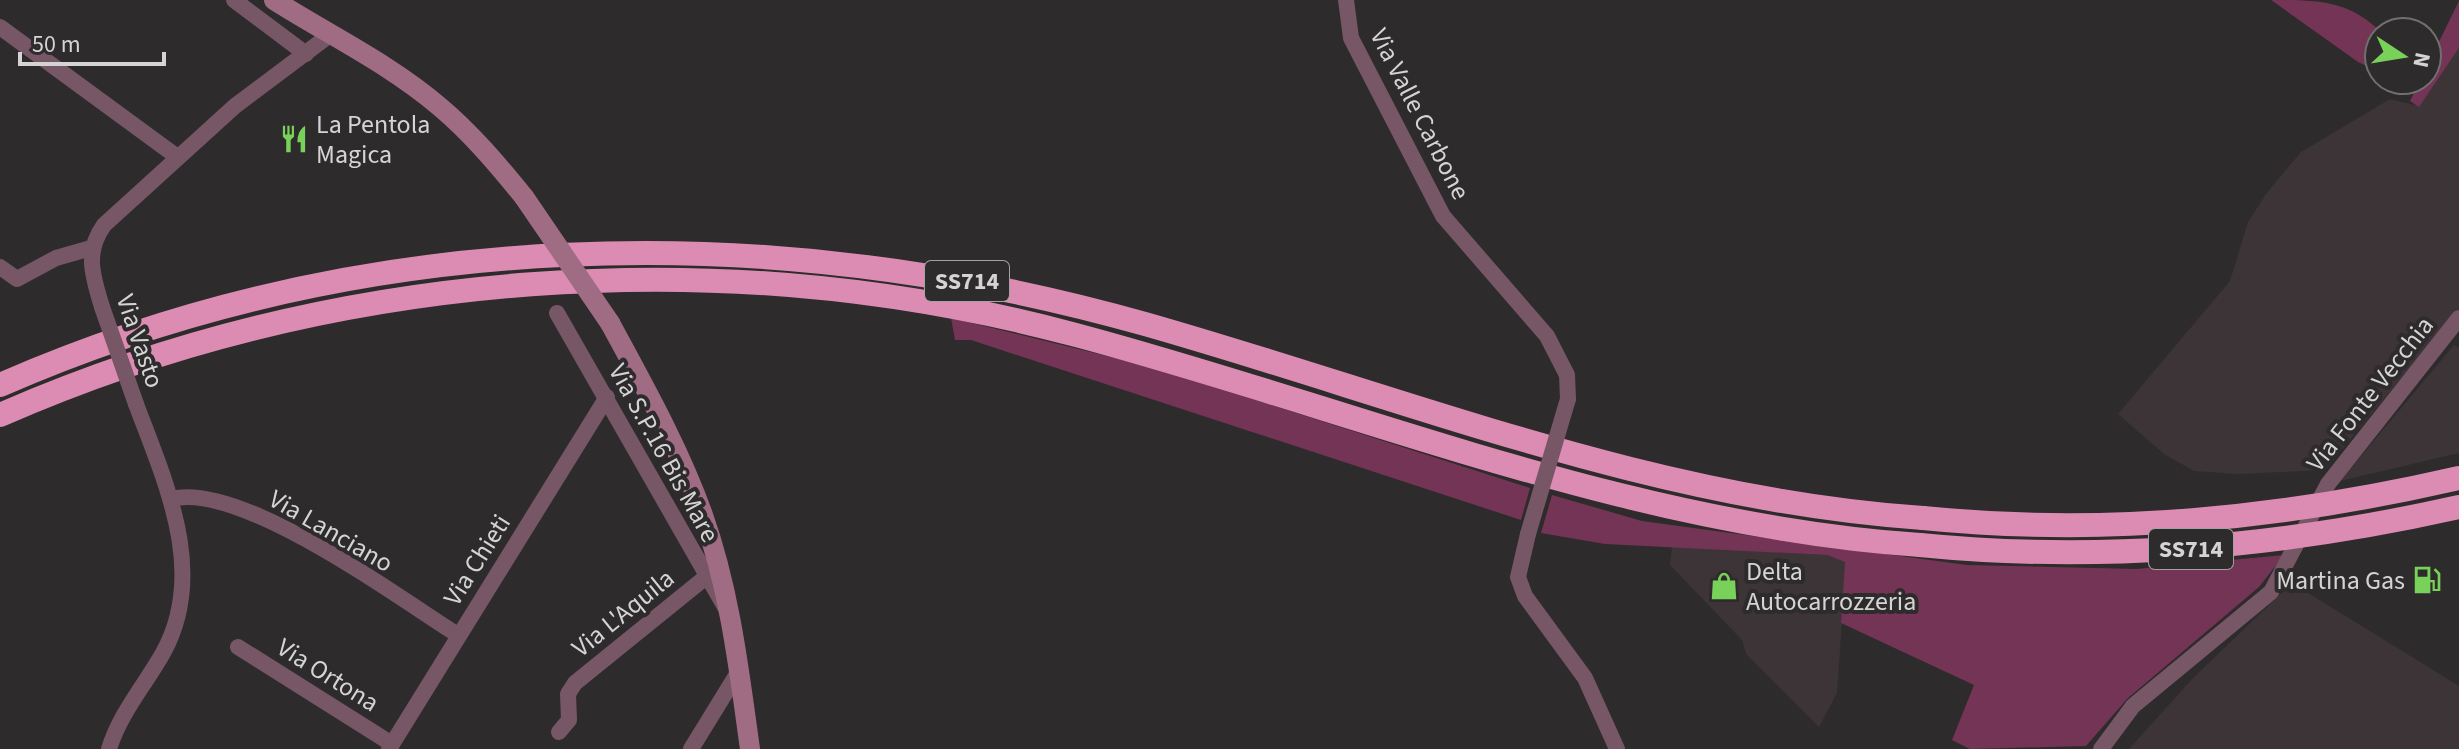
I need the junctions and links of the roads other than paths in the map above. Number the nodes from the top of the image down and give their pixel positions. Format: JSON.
{"nodes":[{"id":1,"x":234,"y":0,"type":"edge"},
{"id":2,"x":274,"y":0,"type":"edge"},
{"id":3,"x":1346,"y":0,"type":"edge"},
{"id":4,"x":0,"y":27,"type":"edge"},
{"id":5,"x":331,"y":34,"type":"junction"},
{"id":6,"x":306,"y":54,"type":"junction"},
{"id":7,"x":176,"y":156,"type":"junction"},
{"id":8,"x":91,"y":248,"type":"junction"},
{"id":9,"x":0,"y":267,"type":"edge"},
{"id":10,"x":557,"y":313,"type":"dead end"},
{"id":11,"x":2459,"y":318,"type":"edge"},
{"id":12,"x":0,"y":385,"type":"edge"},
{"id":13,"x":607,"y":397,"type":"junction"},
{"id":14,"x":0,"y":415,"type":"edge"},
{"id":15,"x":2459,"y":478,"type":"edge"},
{"id":16,"x":171,"y":499,"type":"junction"},
{"id":17,"x":2459,"y":507,"type":"edge"},
{"id":18,"x":706,"y":577,"type":"junction"},
{"id":19,"x":730,"y":616,"type":"junction"},
{"id":20,"x":458,"y":635,"type":"junction"},
{"id":21,"x":238,"y":647,"type":"dead end"},
{"id":22,"x":739,"y":671,"type":"junction"},
{"id":23,"x":559,"y":732,"type":"dead end"},
{"id":24,"x":390,"y":746,"type":"edge"},
{"id":25,"x":109,"y":749,"type":"edge"},
{"id":26,"x":691,"y":749,"type":"edge"},
{"id":27,"x":750,"y":749,"type":"edge"},
{"id":28,"x":1617,"y":749,"type":"edge"},
{"id":29,"x":2101,"y":749,"type":"edge"}],
"edges":[{"from":1,"to":6,"type":"street"},
{"from":2,"to":5,"type":"main road"},
{"from":3,"to":28,"type":"street","name":"Via Valle Carbone","bridge":true},
{"from":4,"to":7,"type":"street"},
{"from":5,"to":6,"type":"street"},
{"from":5,"to":19,"type":"main road","bridge":true},
{"from":6,"to":7,"type":"street"},
{"from":7,"to":8,"type":"street"},
{"from":8,"to":9,"type":"street"},
{"from":8,"to":16,"type":"street","name":"Via Vasto","bridge":true},
{"from":10,"to":13,"type":"street","name":"Via S.P.16 Bis Mare"},
{"from":11,"to":29,"type":"street","name":"Via Fonte Vecchia"},
{"from":12,"to":15,"type":"highway","number":"SS714","bridge":true},
{"from":13,"to":18,"type":"street","name":"Via S.P.16 Bis Mare"},
{"from":13,"to":20,"type":"street","name":"Via Chieti"},
{"from":14,"to":17,"type":"highway","number":"SS714","bridge":true},
{"from":16,"to":20,"type":"street","name":"Via Lanciano"},
{"from":16,"to":25,"type":"street","name":"Via Vasto"},
{"from":18,"to":19,"type":"street","name":"Via S.P.16 Bis Mare"},
{"from":18,"to":23,"type":"street","name":"Via L'Aquila"},
{"from":19,"to":22,"type":"main road"},
{"from":20,"to":24,"type":"street","name":"Via Chieti"},
{"from":21,"to":24,"type":"street","name":"Via Ortona"},
{"from":22,"to":26,"type":"street"},
{"from":22,"to":27,"type":"main road"}]}
